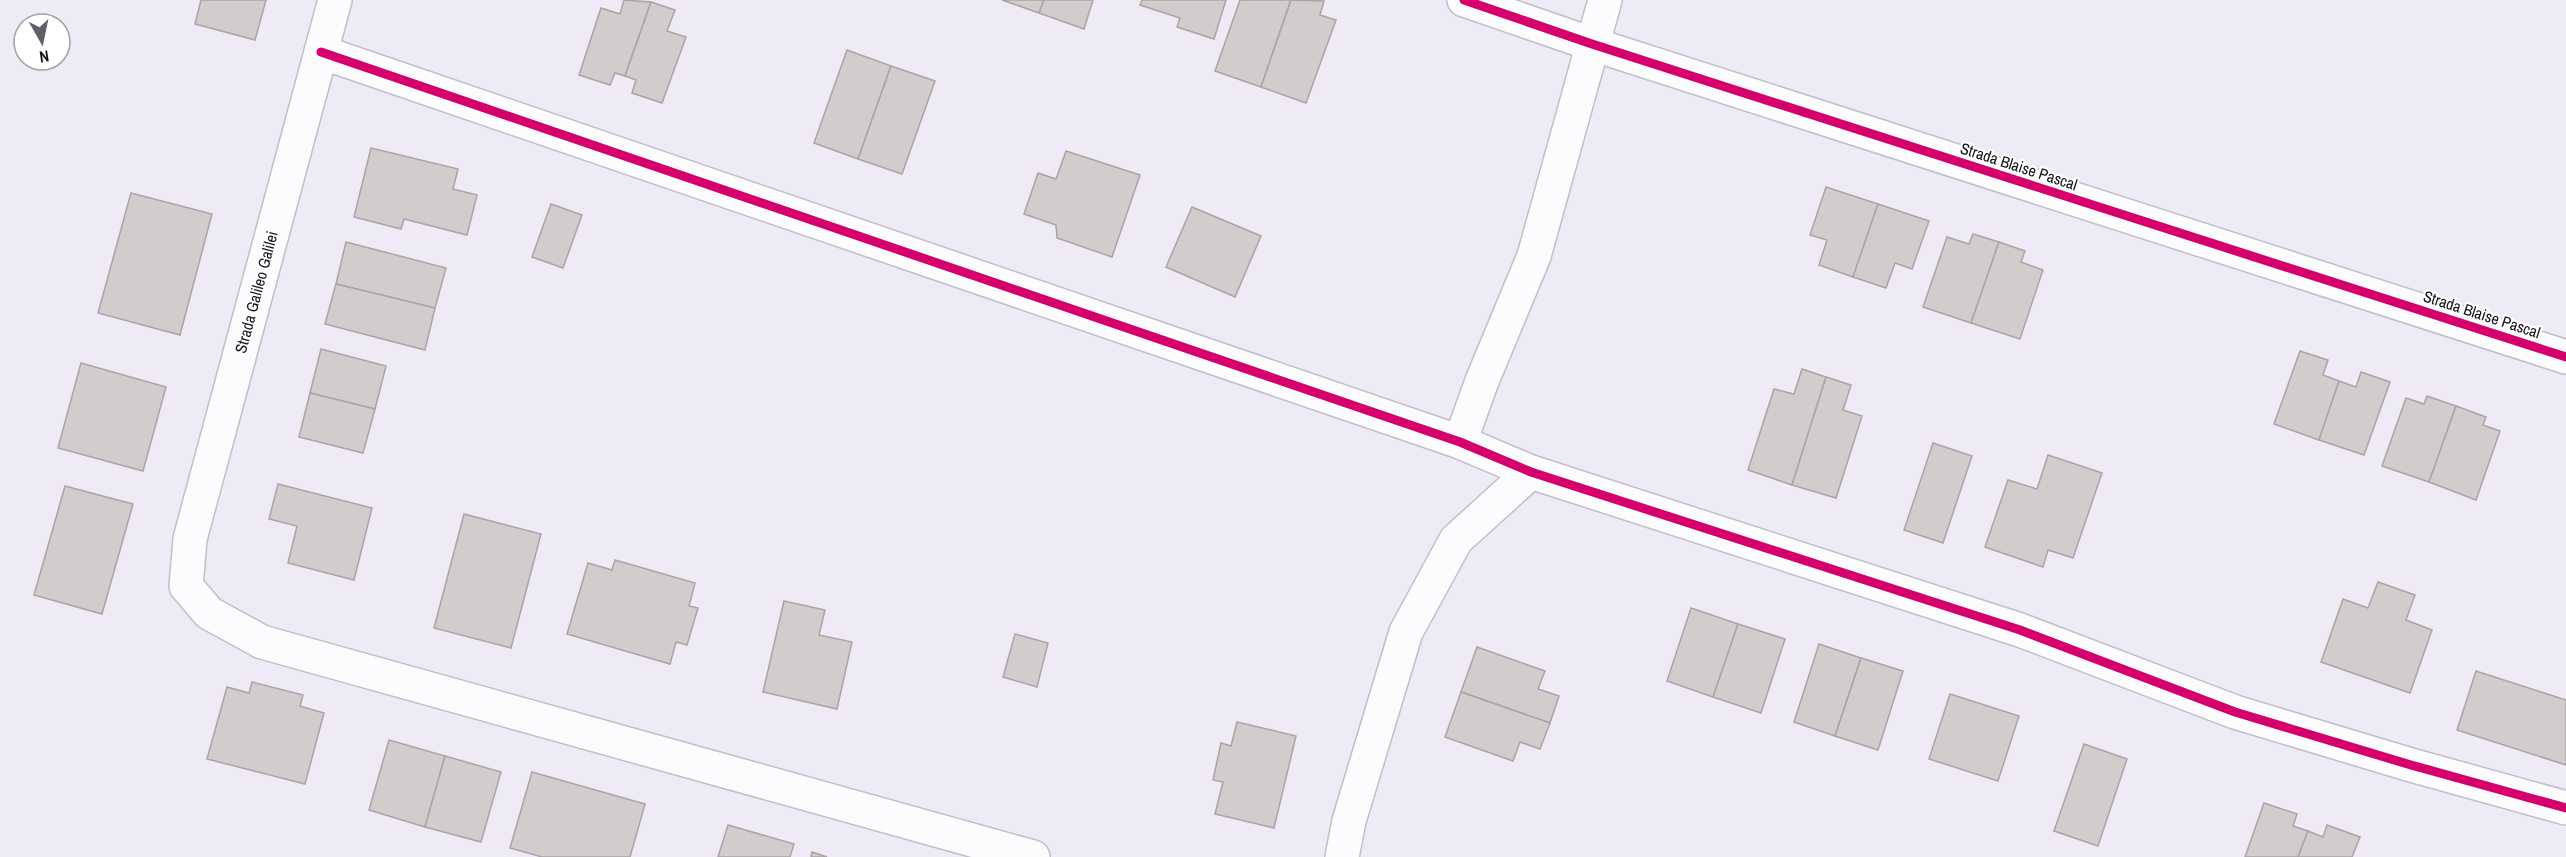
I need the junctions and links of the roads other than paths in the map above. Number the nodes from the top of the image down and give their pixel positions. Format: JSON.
{"nodes":[{"id":1,"x":335,"y":0,"type":"edge"},
{"id":2,"x":1464,"y":0,"type":"edge"},
{"id":3,"x":1605,"y":0,"type":"edge"},
{"id":4,"x":1592,"y":44,"type":"junction"},
{"id":5,"x":321,"y":52,"type":"junction"},
{"id":6,"x":2566,"y":357,"type":"edge"},
{"id":7,"x":1460,"y":442,"type":"junction"},
{"id":8,"x":1530,"y":472,"type":"junction"},
{"id":9,"x":2566,"y":808,"type":"edge"},
{"id":10,"x":1033,"y":857,"type":"edge"},
{"id":11,"x":1342,"y":857,"type":"edge"}],
"edges":[{"from":1,"to":5,"type":"street","name":"Strada Galileo Galilei"},
{"from":2,"to":4,"type":"street","name":"Strada Blaise Pascal"},
{"from":3,"to":4,"type":"street"},
{"from":4,"to":6,"type":"street","name":"Strada Blaise Pascal"},
{"from":4,"to":7,"type":"street"},
{"from":5,"to":7,"type":"street"},
{"from":5,"to":10,"type":"street","name":"Strada Galileo Galilei"},
{"from":7,"to":8,"type":"street"},
{"from":8,"to":9,"type":"street"},
{"from":8,"to":11,"type":"street"}]}
